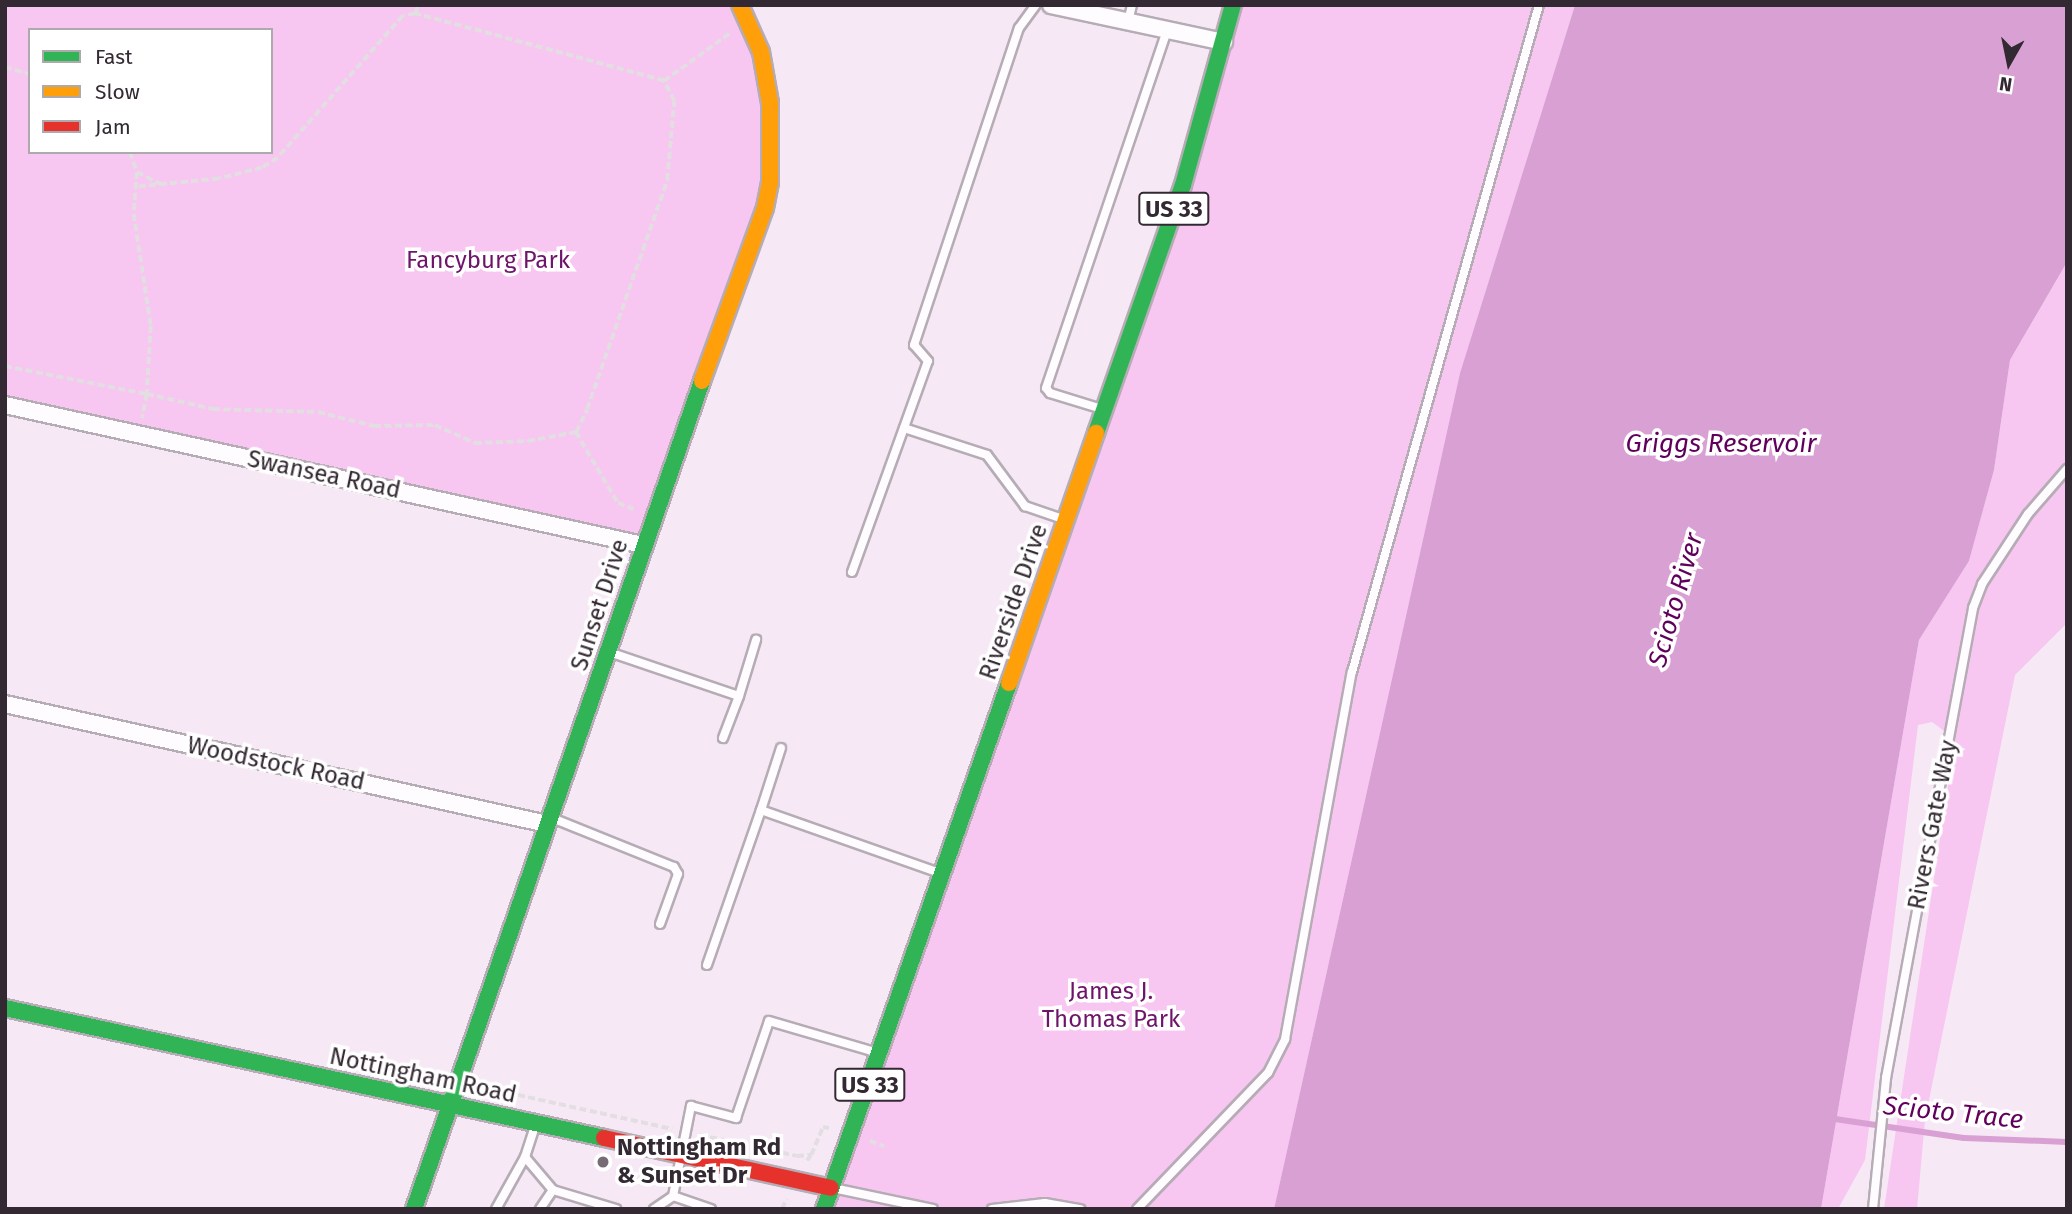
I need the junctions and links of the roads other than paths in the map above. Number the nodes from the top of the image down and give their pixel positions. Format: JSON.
{"nodes":[{"id":1,"x":1036,"y":5,"type":"edge"},
{"id":2,"x":1051,"y":5,"type":"edge"},
{"id":3,"x":1132,"y":5,"type":"edge"},
{"id":4,"x":1233,"y":5,"type":"edge"},
{"id":5,"x":1539,"y":5,"type":"edge"},
{"id":6,"x":747,"y":7,"type":"edge"},
{"id":7,"x":1128,"y":22,"type":"junction"},
{"id":8,"x":1167,"y":31,"type":"junction"},
{"id":9,"x":1224,"y":42,"type":"junction"},
{"id":10,"x":5,"y":405,"type":"edge"},
{"id":11,"x":1104,"y":410,"type":"junction"},
{"id":12,"x":904,"y":428,"type":"junction"},
{"id":13,"x":2067,"y":469,"type":"edge"},
{"id":14,"x":1066,"y":520,"type":"junction"},
{"id":15,"x":643,"y":545,"type":"junction"},
{"id":16,"x":852,"y":572,"type":"dead end"},
{"id":17,"x":756,"y":640,"type":"dead end"},
{"id":18,"x":610,"y":652,"type":"junction"},
{"id":19,"x":738,"y":696,"type":"junction"},
{"id":20,"x":5,"y":704,"type":"edge"},
{"id":21,"x":723,"y":738,"type":"dead end"},
{"id":22,"x":781,"y":748,"type":"dead end"},
{"id":23,"x":761,"y":810,"type":"junction"},
{"id":24,"x":548,"y":821,"type":"junction"},
{"id":25,"x":943,"y":874,"type":"junction"},
{"id":26,"x":660,"y":925,"type":"dead end"},
{"id":27,"x":707,"y":965,"type":"dead end"},
{"id":28,"x":5,"y":1008,"type":"edge"},
{"id":29,"x":881,"y":1054,"type":"junction"},
{"id":30,"x":450,"y":1106,"type":"junction"},
{"id":31,"x":536,"y":1124,"type":"junction"},
{"id":32,"x":682,"y":1154,"type":"junction"},
{"id":33,"x":525,"y":1157,"type":"junction"},
{"id":34,"x":831,"y":1188,"type":"junction"},
{"id":35,"x":553,"y":1190,"type":"junction"},
{"id":36,"x":673,"y":1196,"type":"junction"},
{"id":37,"x":414,"y":1209,"type":"edge"},
{"id":38,"x":496,"y":1209,"type":"edge"},
{"id":39,"x":540,"y":1209,"type":"edge"},
{"id":40,"x":616,"y":1209,"type":"edge"},
{"id":41,"x":654,"y":1209,"type":"edge"},
{"id":42,"x":711,"y":1209,"type":"edge"},
{"id":43,"x":824,"y":1209,"type":"edge"},
{"id":44,"x":933,"y":1209,"type":"edge"},
{"id":45,"x":992,"y":1209,"type":"edge"},
{"id":46,"x":1080,"y":1209,"type":"edge"},
{"id":47,"x":1137,"y":1209,"type":"edge"},
{"id":48,"x":1874,"y":1209,"type":"edge"}],
"edges":[{"from":1,"to":12,"type":"lane"},
{"from":2,"to":7,"type":"street"},
{"from":3,"to":7,"type":"lane"},
{"from":4,"to":9,"type":"street","name":"Riverside Drive","number":"US 33"},
{"from":5,"to":47,"type":"lane"},
{"from":6,"to":15,"type":"street","name":"Sunset Drive"},
{"from":7,"to":8,"type":"street"},
{"from":8,"to":9,"type":"street"},
{"from":8,"to":11,"type":"lane"},
{"from":9,"to":11,"type":"street","name":"Riverside Drive","number":"US 33"},
{"from":10,"to":15,"type":"street","name":"Swansea Road"},
{"from":11,"to":14,"type":"street","name":"Riverside Drive","number":"US 33"},
{"from":12,"to":14,"type":"lane"},
{"from":12,"to":16,"type":"lane"},
{"from":13,"to":48,"type":"lane","name":"Rivers Gate Way"},
{"from":14,"to":25,"type":"street","name":"Riverside Drive","number":"US 33"},
{"from":15,"to":18,"type":"street","name":"Sunset Drive"},
{"from":17,"to":19,"type":"lane"},
{"from":18,"to":19,"type":"lane"},
{"from":18,"to":24,"type":"street","name":"Sunset Drive"},
{"from":19,"to":21,"type":"lane"},
{"from":20,"to":24,"type":"street","name":"Woodstock Road"},
{"from":22,"to":23,"type":"lane"},
{"from":23,"to":25,"type":"lane"},
{"from":23,"to":27,"type":"lane"},
{"from":24,"to":26,"type":"lane"},
{"from":24,"to":30,"type":"street","name":"Sunset Drive"},
{"from":25,"to":29,"type":"street","name":"Riverside Drive","number":"US 33"},
{"from":28,"to":30,"type":"street","name":"Nottingham Road"},
{"from":29,"to":32,"type":"lane"},
{"from":29,"to":34,"type":"street","name":"Riverside Drive","number":"US 33"},
{"from":30,"to":31,"type":"street","name":"Nottingham Road"},
{"from":30,"to":37,"type":"street","name":"Sunset Drive"},
{"from":31,"to":32,"type":"street","name":"Nottingham Road"},
{"from":31,"to":33,"type":"lane"},
{"from":32,"to":34,"type":"street","name":"Nottingham Road"},
{"from":32,"to":36,"type":"lane"},
{"from":33,"to":35,"type":"lane"},
{"from":33,"to":38,"type":"lane"},
{"from":34,"to":43,"type":"street","name":"Riverside Drive","number":"US 33"},
{"from":34,"to":44,"type":"lane"},
{"from":35,"to":39,"type":"lane"},
{"from":35,"to":40,"type":"lane"},
{"from":36,"to":41,"type":"lane"},
{"from":36,"to":42,"type":"lane"},
{"from":45,"to":46,"type":"lane"}]}
